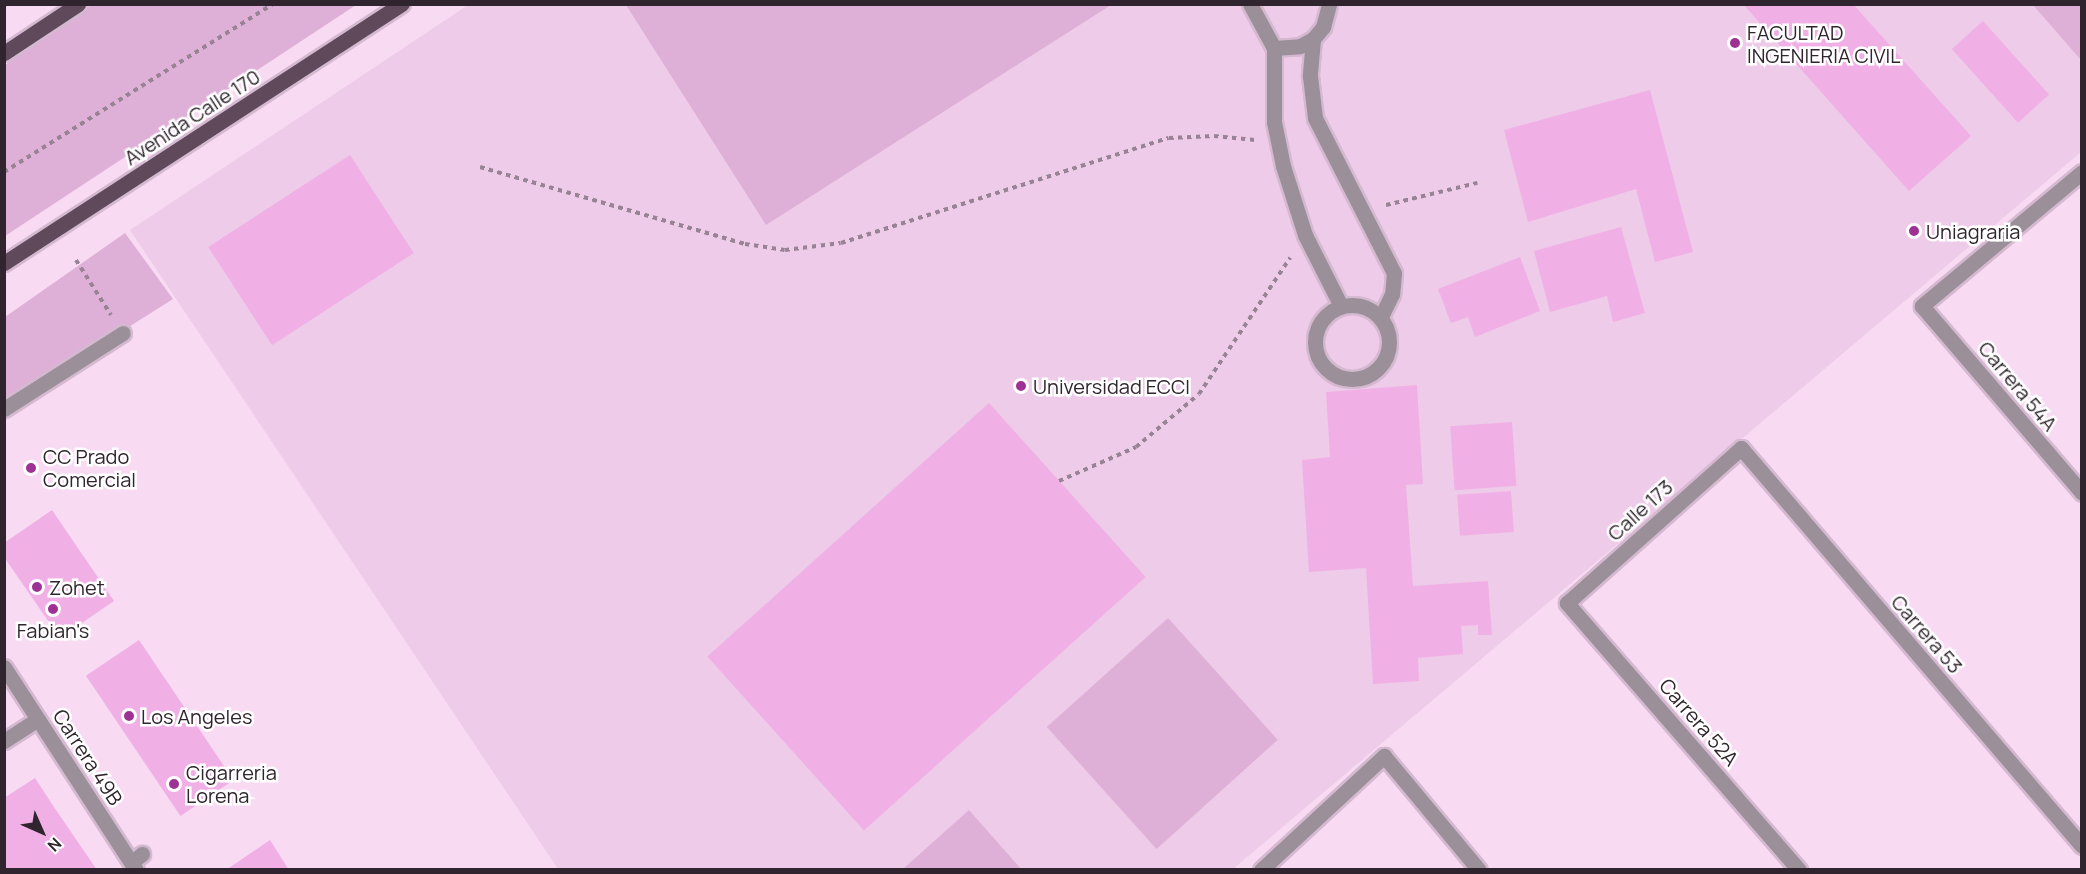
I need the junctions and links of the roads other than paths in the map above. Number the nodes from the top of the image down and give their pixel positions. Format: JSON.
{"nodes":[{"id":1,"x":78,"y":4,"type":"edge"},
{"id":2,"x":402,"y":4,"type":"edge"},
{"id":3,"x":1250,"y":4,"type":"edge"},
{"id":4,"x":1329,"y":4,"type":"edge"},
{"id":5,"x":1313,"y":39,"type":"junction"},
{"id":6,"x":1274,"y":48,"type":"junction"},
{"id":7,"x":4,"y":53,"type":"edge"},
{"id":8,"x":2082,"y":172,"type":"edge"},
{"id":9,"x":4,"y":263,"type":"edge"},
{"id":10,"x":1341,"y":306,"type":"junction"},
{"id":11,"x":1381,"y":317,"type":"junction"},
{"id":12,"x":123,"y":333,"type":"road end"},
{"id":13,"x":4,"y":409,"type":"edge"},
{"id":14,"x":1741,"y":448,"type":"joint"},
{"id":15,"x":2082,"y":493,"type":"edge"},
{"id":16,"x":1568,"y":603,"type":"joint"},
{"id":17,"x":4,"y":667,"type":"edge"},
{"id":18,"x":38,"y":719,"type":"junction"},
{"id":19,"x":4,"y":741,"type":"edge"},
{"id":20,"x":2082,"y":846,"type":"edge"},
{"id":21,"x":137,"y":862,"type":"edge"},
{"id":22,"x":1261,"y":870,"type":"edge"},
{"id":23,"x":1479,"y":870,"type":"edge"},
{"id":24,"x":1799,"y":870,"type":"edge"}],
"edges":[{"from":1,"to":7,"type":"main road"},
{"from":2,"to":9,"type":"main road","name":"Avenida Calle 170"},
{"from":3,"to":6,"type":"street"},
{"from":4,"to":5,"type":"street"},
{"from":5,"to":6,"type":"street"},
{"from":5,"to":11,"type":"street"},
{"from":6,"to":10,"type":"street"},
{"from":8,"to":15,"type":"street","name":"Carrera 54A"},
{"from":10,"to":11,"type":"street"},
{"from":10,"to":11,"type":"street"},
{"from":12,"to":13,"type":"street"},
{"from":14,"to":16,"type":"street","name":"Calle 173"},
{"from":14,"to":20,"type":"street","name":"Carrera 53"},
{"from":16,"to":24,"type":"street","name":"Carrera 52A"},
{"from":17,"to":18,"type":"street","name":"Carrera 49B"},
{"from":18,"to":19,"type":"street"},
{"from":18,"to":21,"type":"street","name":"Carrera 49B"},
{"from":22,"to":23,"type":"street"}]}
